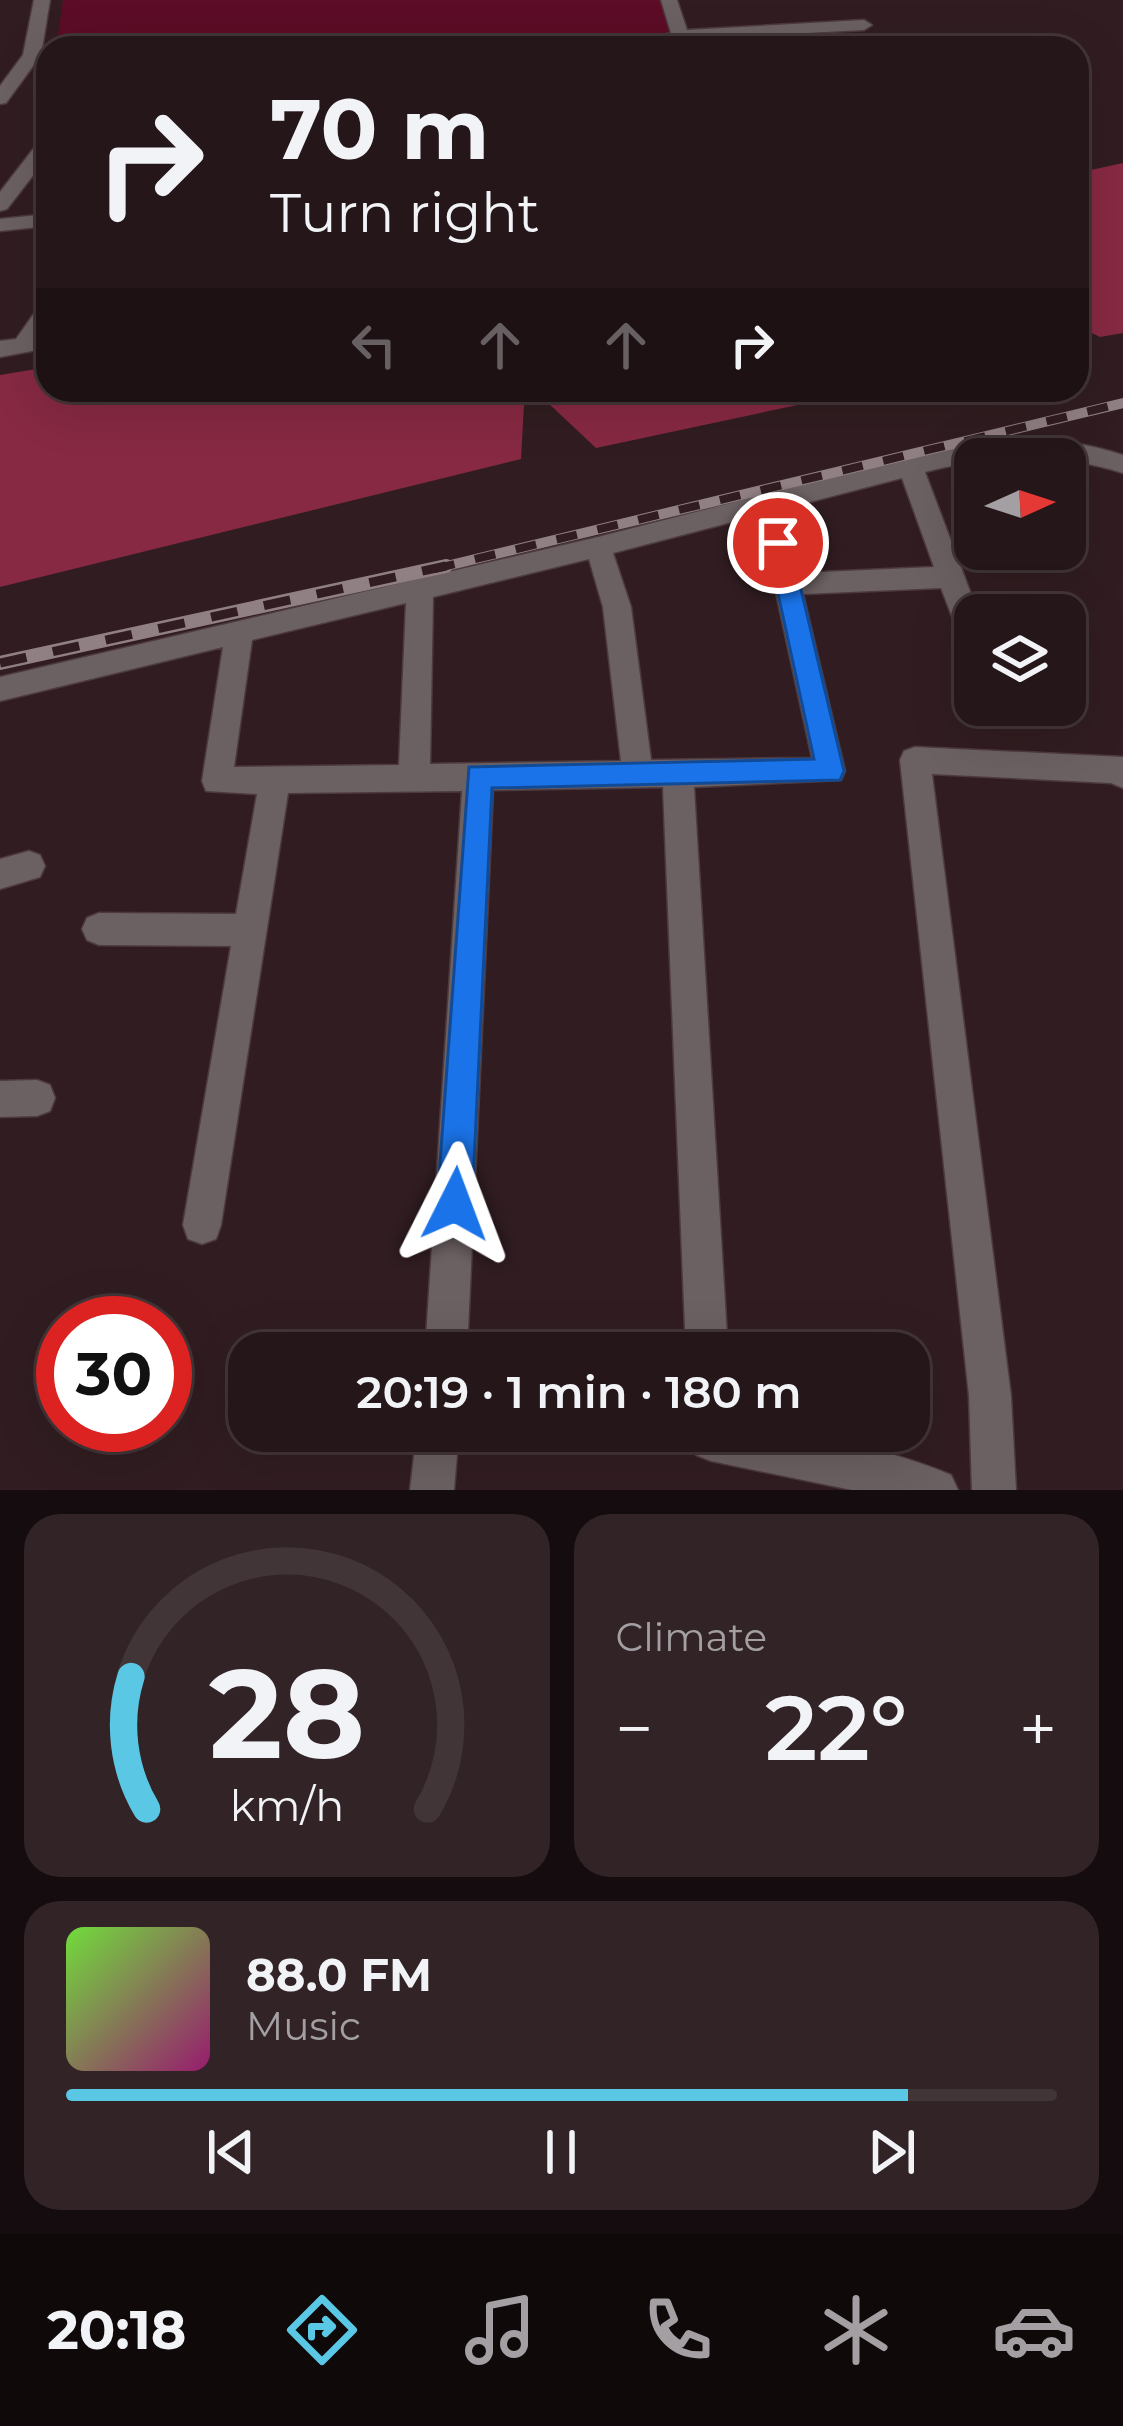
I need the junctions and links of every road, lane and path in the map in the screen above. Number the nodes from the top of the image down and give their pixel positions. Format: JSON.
{"nodes":[{"id":1,"x":42,"y":0,"type":"edge"},
{"id":2,"x":669,"y":0,"type":"edge"},
{"id":3,"x":864,"y":26,"type":"dead end"},
{"id":4,"x":680,"y":35,"type":"junction"},
{"id":5,"x":41,"y":36,"type":"edge"},
{"id":6,"x":676,"y":36,"type":"edge"},
{"id":7,"x":36,"y":63,"type":"edge"},
{"id":8,"x":0,"y":99,"type":"edge"},
{"id":9,"x":36,"y":158,"type":"edge"},
{"id":10,"x":0,"y":205,"type":"edge"},
{"id":11,"x":36,"y":221,"type":"edge"},
{"id":12,"x":0,"y":225,"type":"edge"},
{"id":13,"x":1123,"y":464,"type":"edge"},
{"id":14,"x":910,"y":466,"type":"junction"},
{"id":15,"x":769,"y":502,"type":"junction"},
{"id":16,"x":598,"y":547,"type":"junction"},
{"id":17,"x":953,"y":577,"type":"junction"},
{"id":18,"x":788,"y":584,"type":"junction"},
{"id":19,"x":420,"y":590,"type":"junction"},
{"id":20,"x":959,"y":594,"type":"edge"},
{"id":21,"x":239,"y":633,"type":"junction"},
{"id":22,"x":0,"y":689,"type":"edge"},
{"id":23,"x":678,"y":773,"type":"junction"},
{"id":24,"x":638,"y":774,"type":"junction"},
{"id":25,"x":1123,"y":775,"type":"edge"},
{"id":26,"x":478,"y":776,"type":"junction"},
{"id":27,"x":414,"y":777,"type":"junction"},
{"id":28,"x":275,"y":779,"type":"junction"},
{"id":29,"x":99,"y":929,"type":"dead end"},
{"id":30,"x":250,"y":930,"type":"junction"},
{"id":31,"x":202,"y":1225,"type":"dead end"},
{"id":32,"x":447,"y":1332,"type":"edge"},
{"id":33,"x":706,"y":1332,"type":"edge"},
{"id":34,"x":436,"y":1452,"type":"edge"},
{"id":35,"x":771,"y":1452,"type":"edge"},
{"id":36,"x":432,"y":1490,"type":"edge"},
{"id":37,"x":936,"y":1490,"type":"edge"},
{"id":38,"x":994,"y":1490,"type":"edge"}],
"edges":[{"from":1,"to":5,"type":"street"},
{"from":2,"to":4,"type":"street"},
{"from":3,"to":4,"type":"street"},
{"from":4,"to":6,"type":"street"},
{"from":7,"to":8,"type":"street"},
{"from":9,"to":10,"type":"street"},
{"from":11,"to":12,"type":"street"},
{"from":13,"to":14,"type":"street"},
{"from":14,"to":15,"type":"street"},
{"from":14,"to":17,"type":"street"},
{"from":15,"to":16,"type":"street"},
{"from":15,"to":18,"type":"street"},
{"from":16,"to":19,"type":"street"},
{"from":16,"to":24,"type":"street"},
{"from":17,"to":18,"type":"street"},
{"from":17,"to":20,"type":"street"},
{"from":18,"to":23,"type":"street"},
{"from":19,"to":21,"type":"street"},
{"from":19,"to":27,"type":"street"},
{"from":21,"to":22,"type":"street"},
{"from":21,"to":28,"type":"street"},
{"from":23,"to":24,"type":"street"},
{"from":23,"to":33,"type":"street"},
{"from":24,"to":26,"type":"street"},
{"from":25,"to":38,"type":"street"},
{"from":26,"to":27,"type":"street"},
{"from":26,"to":32,"type":"street"},
{"from":27,"to":28,"type":"street"},
{"from":28,"to":30,"type":"street"},
{"from":29,"to":30,"type":"street"},
{"from":30,"to":31,"type":"street"},
{"from":34,"to":36,"type":"street"},
{"from":35,"to":37,"type":"street"}]}
